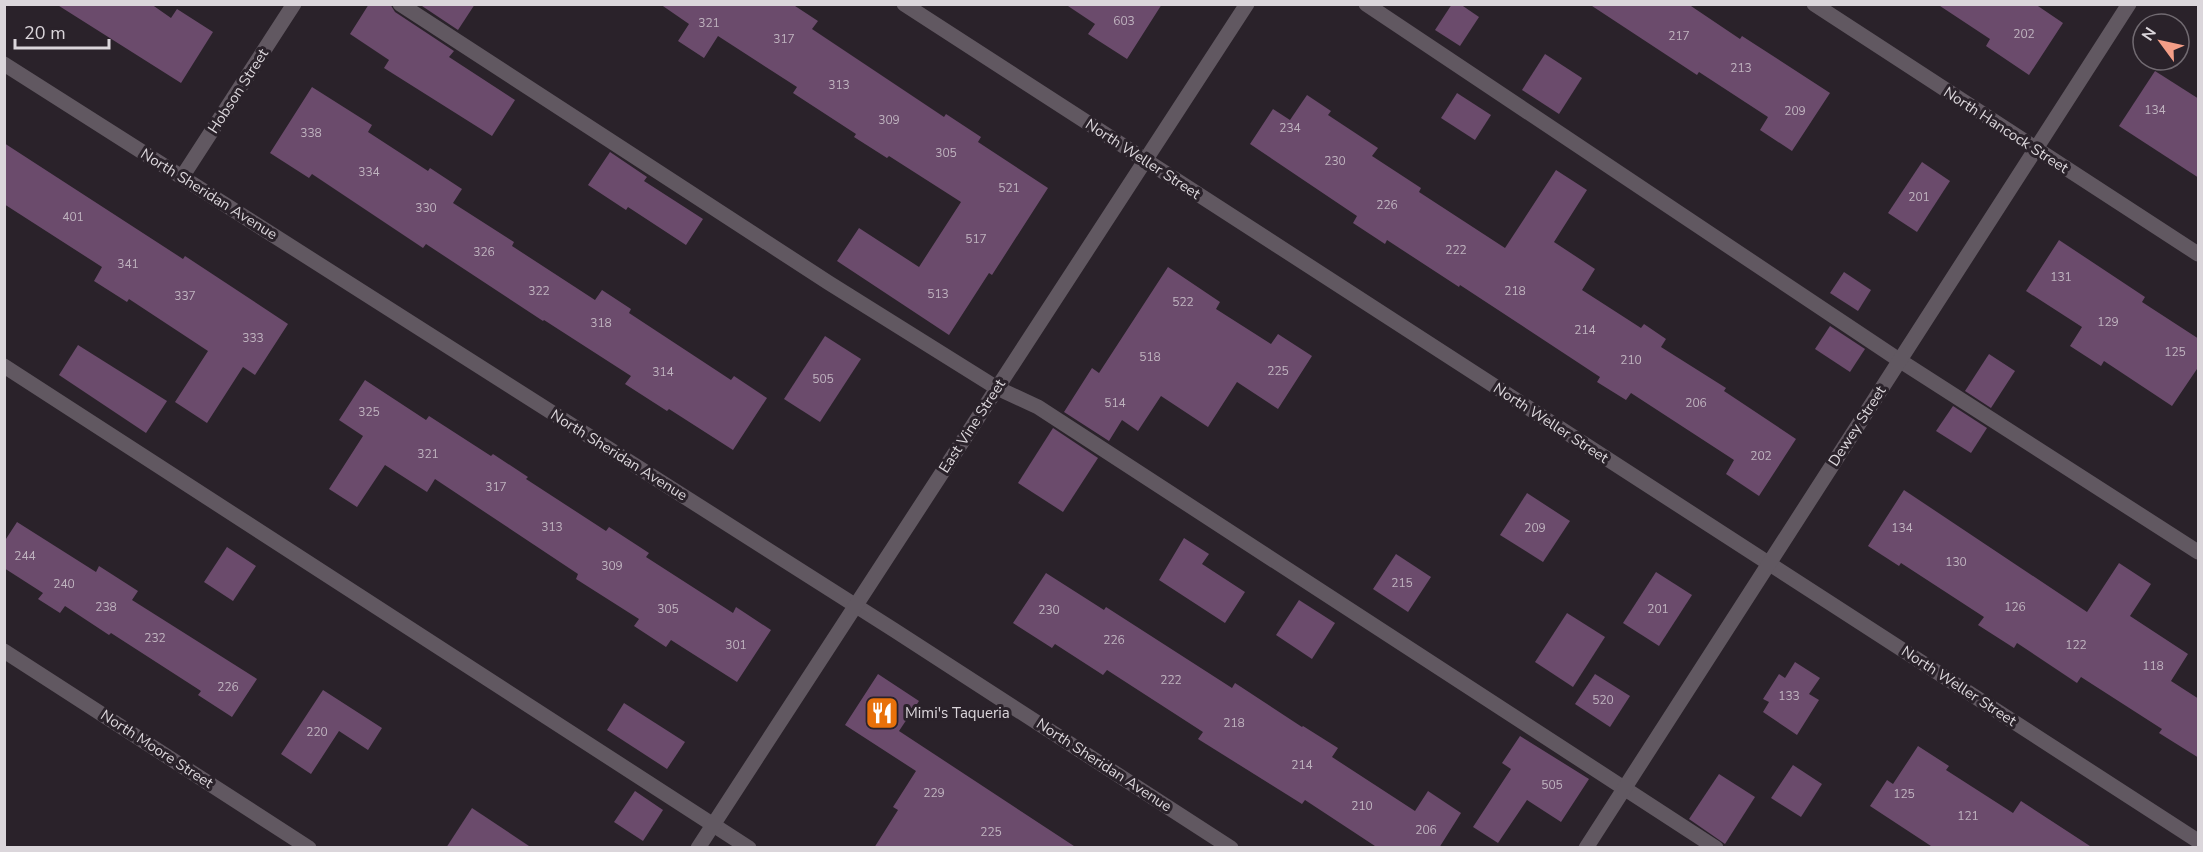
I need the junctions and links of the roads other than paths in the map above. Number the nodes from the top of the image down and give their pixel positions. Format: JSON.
{"nodes":[{"id":1,"x":294,"y":4,"type":"edge"},
{"id":2,"x":400,"y":4,"type":"edge"},
{"id":3,"x":904,"y":4,"type":"edge"},
{"id":4,"x":1247,"y":4,"type":"edge"},
{"id":5,"x":1366,"y":4,"type":"edge"},
{"id":6,"x":1814,"y":4,"type":"edge"},
{"id":7,"x":2129,"y":4,"type":"edge"},
{"id":8,"x":4,"y":64,"type":"edge"},
{"id":9,"x":2035,"y":149,"type":"junction"},
{"id":10,"x":1145,"y":160,"type":"junction"},
{"id":11,"x":182,"y":177,"type":"junction"},
{"id":12,"x":2199,"y":254,"type":"edge"},
{"id":13,"x":1899,"y":360,"type":"junction"},
{"id":14,"x":4,"y":366,"type":"edge"},
{"id":15,"x":997,"y":388,"type":"junction"},
{"id":16,"x":2199,"y":552,"type":"edge"},
{"id":17,"x":1768,"y":563,"type":"junction"},
{"id":18,"x":856,"y":606,"type":"junction"},
{"id":19,"x":4,"y":651,"type":"edge"},
{"id":20,"x":1624,"y":787,"type":"junction"},
{"id":21,"x":713,"y":824,"type":"junction"},
{"id":22,"x":2199,"y":841,"type":"edge"},
{"id":23,"x":309,"y":848,"type":"edge"},
{"id":24,"x":698,"y":848,"type":"edge"},
{"id":25,"x":749,"y":848,"type":"edge"},
{"id":26,"x":1231,"y":848,"type":"edge"},
{"id":27,"x":1586,"y":848,"type":"edge"},
{"id":28,"x":1716,"y":848,"type":"edge"}],
"edges":[{"from":1,"to":11,"type":"street","name":"Hobson Street"},
{"from":2,"to":15,"type":"street"},
{"from":3,"to":10,"type":"street","name":"North Weller Street"},
{"from":4,"to":10,"type":"street","name":"East Vine Street"},
{"from":5,"to":13,"type":"street"},
{"from":6,"to":9,"type":"street","name":"North Hancock Street"},
{"from":7,"to":9,"type":"street","name":"Dewey Street"},
{"from":8,"to":11,"type":"street","name":"North Sheridan Avenue"},
{"from":9,"to":12,"type":"street","name":"North Hancock Street"},
{"from":9,"to":13,"type":"street","name":"Dewey Street"},
{"from":10,"to":15,"type":"street","name":"East Vine Street"},
{"from":10,"to":17,"type":"street","name":"North Weller Street"},
{"from":11,"to":18,"type":"street","name":"North Sheridan Avenue"},
{"from":13,"to":16,"type":"street"},
{"from":13,"to":17,"type":"street","name":"Dewey Street"},
{"from":14,"to":21,"type":"street"},
{"from":15,"to":18,"type":"street","name":"East Vine Street"},
{"from":15,"to":20,"type":"street"},
{"from":17,"to":20,"type":"street","name":"Dewey Street"},
{"from":17,"to":22,"type":"street","name":"North Weller Street"},
{"from":18,"to":21,"type":"street","name":"East Vine Street"},
{"from":18,"to":26,"type":"street","name":"North Sheridan Avenue"},
{"from":19,"to":23,"type":"street","name":"North Moore Street"},
{"from":20,"to":27,"type":"street","name":"Dewey Street"},
{"from":20,"to":28,"type":"street"},
{"from":21,"to":24,"type":"street","name":"East Vine Street"},
{"from":21,"to":25,"type":"street"}]}
